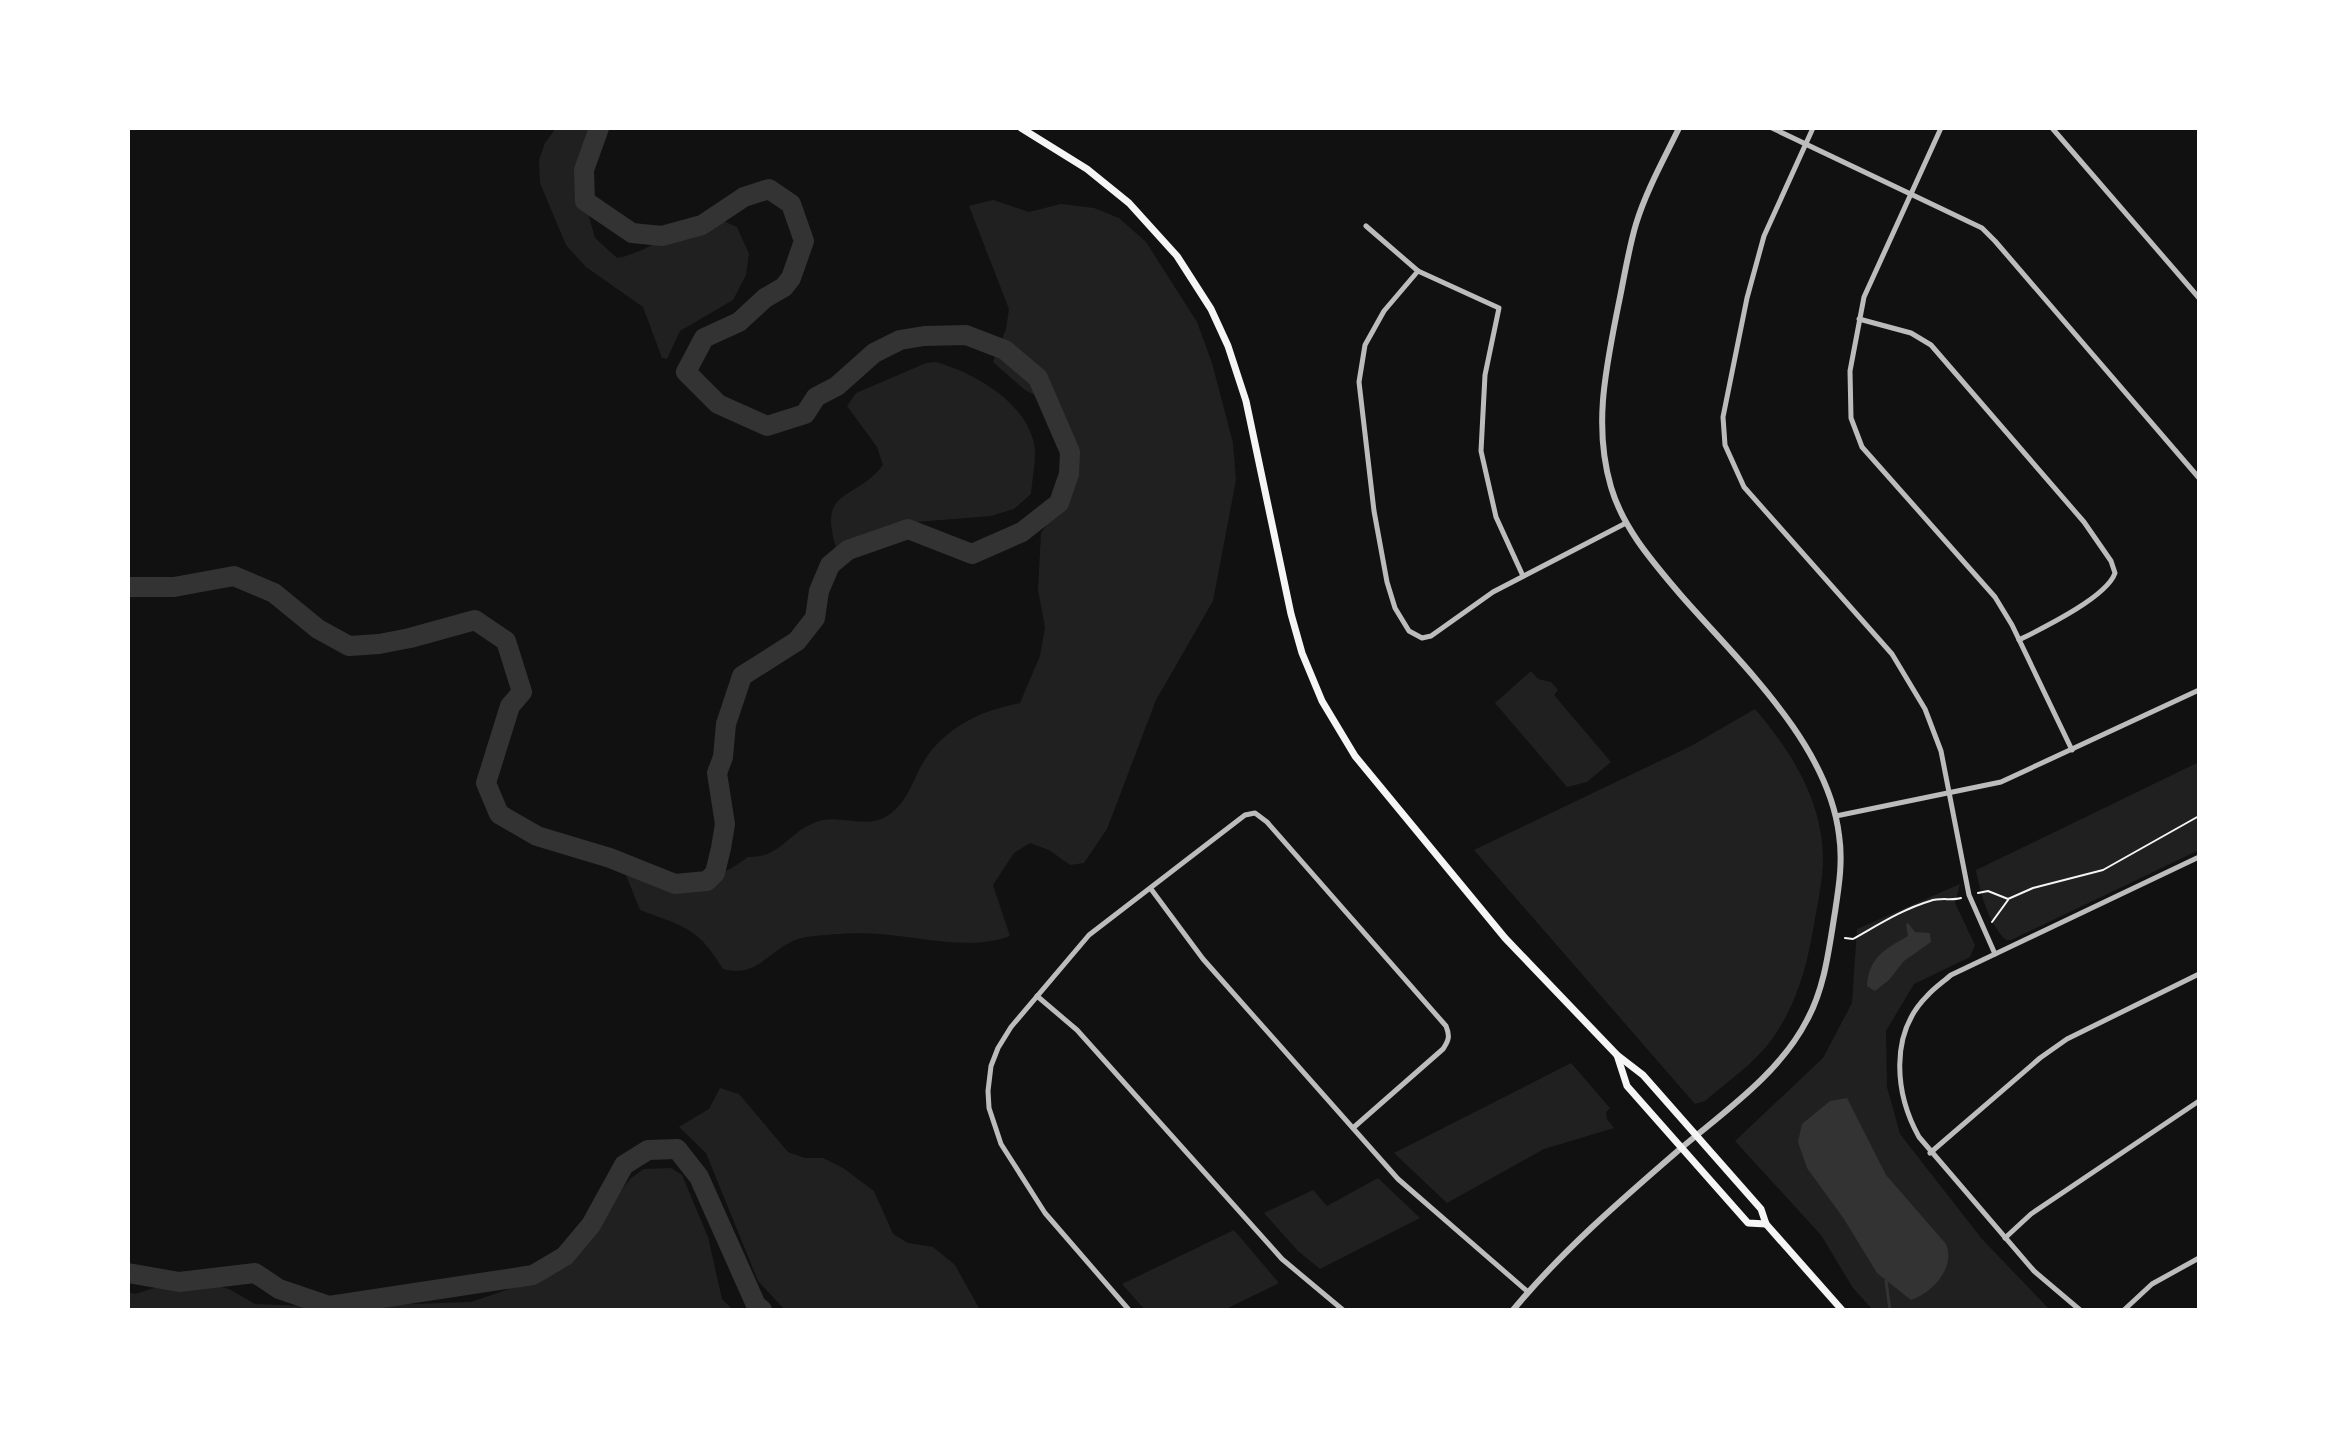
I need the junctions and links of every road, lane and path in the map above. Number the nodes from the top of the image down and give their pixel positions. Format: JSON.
{"nodes":[{"id":1,"x":1021,"y":128,"type":"edge"},
{"id":2,"x":1679,"y":128,"type":"edge"},
{"id":3,"x":1772,"y":128,"type":"edge"},
{"id":4,"x":1813,"y":128,"type":"edge"},
{"id":5,"x":1941,"y":128,"type":"edge"},
{"id":6,"x":2052,"y":128,"type":"edge"},
{"id":7,"x":1805,"y":143,"type":"junction"},
{"id":8,"x":1911,"y":192,"type":"junction"},
{"id":9,"x":1366,"y":226,"type":"dead end"},
{"id":10,"x":1418,"y":271,"type":"junction"},
{"id":11,"x":2199,"y":298,"type":"edge"},
{"id":12,"x":1859,"y":319,"type":"junction"},
{"id":13,"x":2199,"y":478,"type":"edge"},
{"id":14,"x":1626,"y":523,"type":"junction"},
{"id":15,"x":1523,"y":576,"type":"junction"},
{"id":16,"x":2019,"y":640,"type":"junction"},
{"id":17,"x":2199,"y":690,"type":"edge"},
{"id":18,"x":2072,"y":750,"type":"junction"},
{"id":19,"x":1949,"y":794,"type":"junction"},
{"id":20,"x":1836,"y":816,"type":"junction"},
{"id":21,"x":2199,"y":816,"type":"edge"},
{"id":22,"x":2199,"y":857,"type":"edge"},
{"id":23,"x":1151,"y":889,"type":"junction"},
{"id":24,"x":1977,"y":893,"type":"dead end"},
{"id":25,"x":1962,"y":898,"type":"dead end"},
{"id":26,"x":2008,"y":899,"type":"junction"},
{"id":27,"x":1992,"y":922,"type":"dead end"},
{"id":28,"x":1845,"y":938,"type":"dead end"},
{"id":29,"x":1995,"y":954,"type":"junction"},
{"id":30,"x":2199,"y":974,"type":"edge"},
{"id":31,"x":1037,"y":996,"type":"junction"},
{"id":32,"x":1617,"y":1055,"type":"junction"},
{"id":33,"x":2199,"y":1101,"type":"edge"},
{"id":34,"x":1353,"y":1128,"type":"junction"},
{"id":35,"x":1696,"y":1135,"type":"junction"},
{"id":36,"x":1681,"y":1148,"type":"junction"},
{"id":37,"x":1930,"y":1153,"type":"junction"},
{"id":38,"x":1766,"y":1224,"type":"junction"},
{"id":39,"x":2005,"y":1238,"type":"junction"},
{"id":40,"x":2199,"y":1258,"type":"edge"},
{"id":41,"x":1528,"y":1292,"type":"junction"},
{"id":42,"x":1129,"y":1310,"type":"edge"},
{"id":43,"x":1342,"y":1310,"type":"edge"},
{"id":44,"x":1513,"y":1310,"type":"edge"},
{"id":45,"x":1842,"y":1310,"type":"edge"},
{"id":46,"x":2080,"y":1310,"type":"edge"},
{"id":47,"x":2124,"y":1310,"type":"edge"}],
"edges":[{"from":1,"to":32,"type":"main road"},
{"from":2,"to":14,"type":"street"},
{"from":3,"to":7,"type":"street"},
{"from":4,"to":7,"type":"street"},
{"from":5,"to":8,"type":"street"},
{"from":6,"to":11,"type":"street"},
{"from":7,"to":8,"type":"street"},
{"from":7,"to":19,"type":"street"},
{"from":8,"to":12,"type":"street"},
{"from":8,"to":13,"type":"street"},
{"from":9,"to":10,"type":"street"},
{"from":10,"to":15,"type":"street"},
{"from":10,"to":15,"type":"street"},
{"from":12,"to":16,"type":"street"},
{"from":12,"to":16,"type":"street"},
{"from":14,"to":15,"type":"street"},
{"from":14,"to":20,"type":"street"},
{"from":16,"to":18,"type":"street"},
{"from":17,"to":18,"type":"street"},
{"from":18,"to":19,"type":"street"},
{"from":19,"to":20,"type":"street"},
{"from":19,"to":29,"type":"street"},
{"from":20,"to":35,"type":"street"},
{"from":21,"to":26,"type":"path"},
{"from":22,"to":29,"type":"street"},
{"from":23,"to":31,"type":"street"},
{"from":23,"to":34,"type":"street"},
{"from":23,"to":34,"type":"street"},
{"from":24,"to":26,"type":"path"},
{"from":25,"to":28,"type":"path"},
{"from":26,"to":27,"type":"path"},
{"from":29,"to":37,"type":"street"},
{"from":30,"to":37,"type":"street"},
{"from":31,"to":42,"type":"street"},
{"from":31,"to":43,"type":"street"},
{"from":32,"to":35,"type":"main road"},
{"from":32,"to":36,"type":"main road"},
{"from":33,"to":39,"type":"street"},
{"from":34,"to":41,"type":"street"},
{"from":35,"to":36,"type":"street"},
{"from":35,"to":38,"type":"main road"},
{"from":36,"to":38,"type":"main road"},
{"from":36,"to":41,"type":"street"},
{"from":37,"to":39,"type":"street"},
{"from":38,"to":45,"type":"main road"},
{"from":39,"to":46,"type":"street"},
{"from":40,"to":47,"type":"street"},
{"from":41,"to":44,"type":"street"}]}
